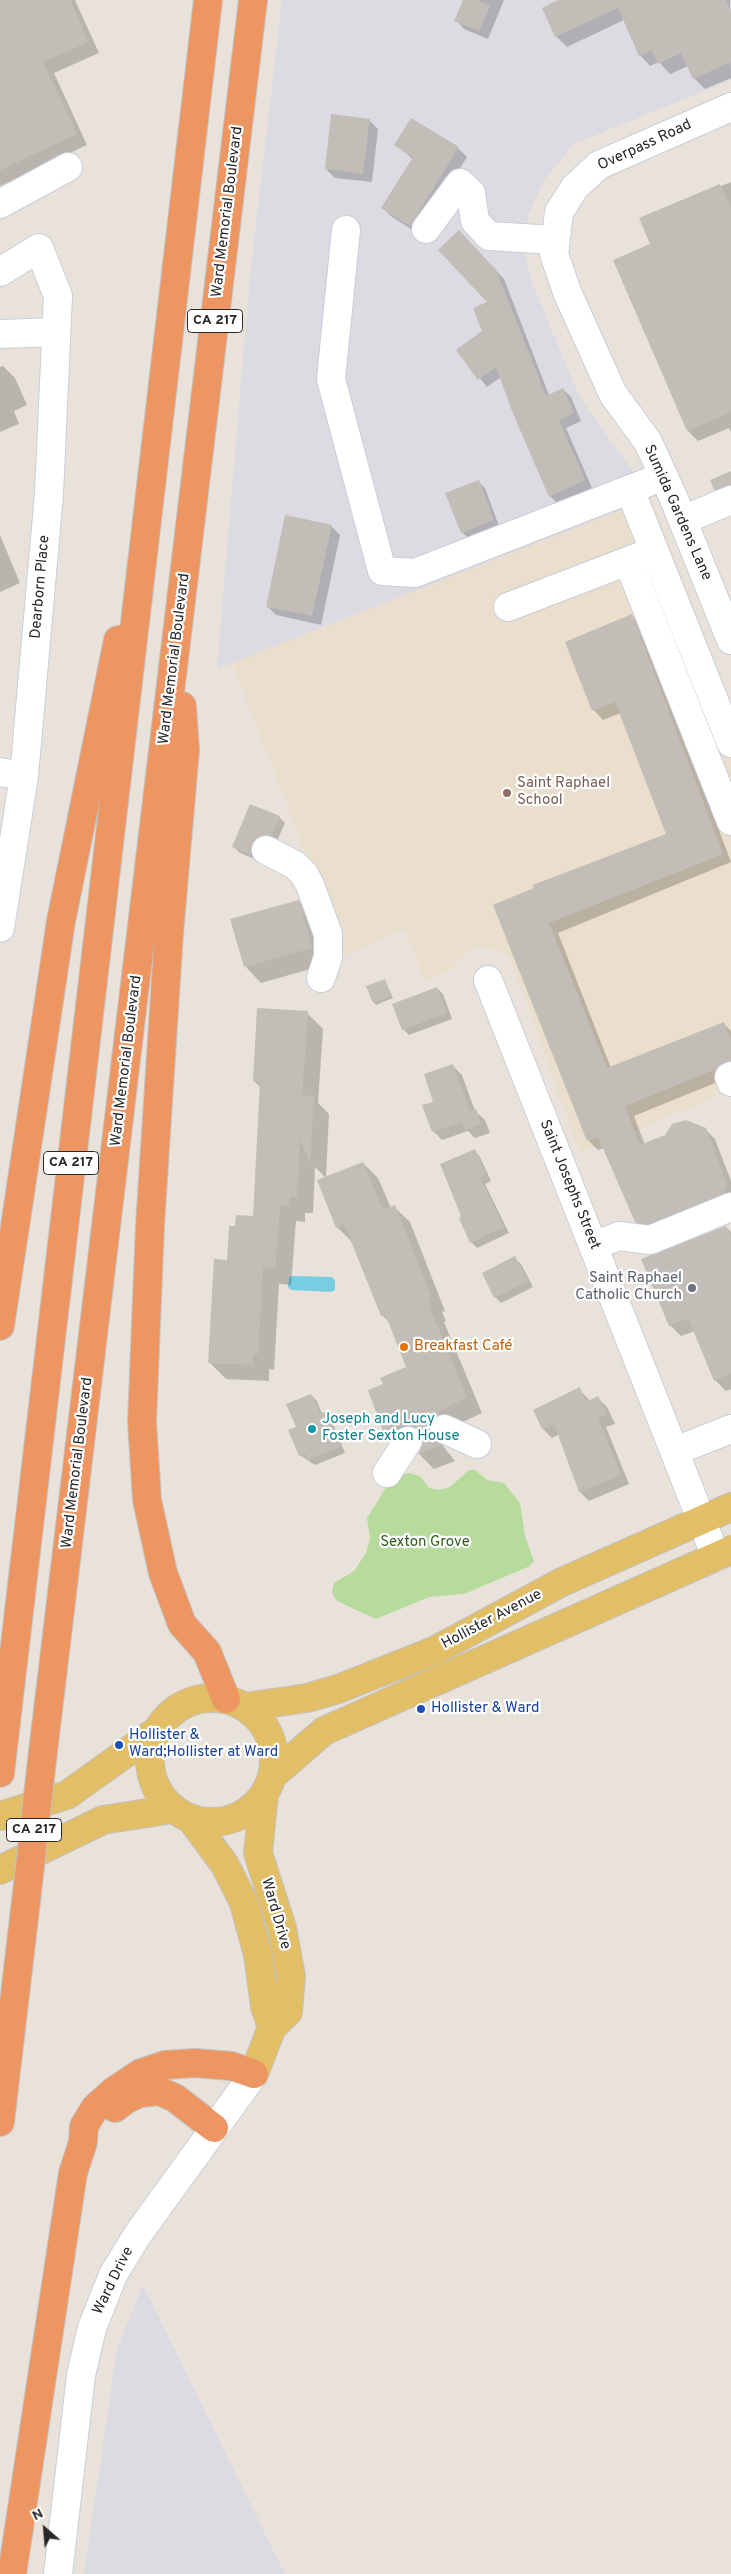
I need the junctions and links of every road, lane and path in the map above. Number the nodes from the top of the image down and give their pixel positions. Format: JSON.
{"nodes":[{"id":1,"x":208,"y":0,"type":"edge"},
{"id":2,"x":253,"y":0,"type":"edge"},
{"id":3,"x":731,"y":107,"type":"edge"},
{"id":4,"x":68,"y":166,"type":"dead end"},
{"id":5,"x":0,"y":204,"type":"edge"},
{"id":6,"x":426,"y":229,"type":"dead end"},
{"id":7,"x":346,"y":230,"type":"dead end"},
{"id":8,"x":554,"y":247,"type":"junction"},
{"id":9,"x":0,"y":272,"type":"edge"},
{"id":10,"x":55,"y":332,"type":"junction"},
{"id":11,"x":0,"y":334,"type":"edge"},
{"id":12,"x":664,"y":476,"type":"junction"},
{"id":13,"x":630,"y":490,"type":"junction"},
{"id":14,"x":731,"y":500,"type":"edge"},
{"id":15,"x":683,"y":520,"type":"junction"},
{"id":16,"x":654,"y":550,"type":"junction"},
{"id":17,"x":143,"y":552,"type":"junction"},
{"id":18,"x":628,"y":561,"type":"junction"},
{"id":19,"x":508,"y":607,"type":"dead end"},
{"id":20,"x":731,"y":640,"type":"edge"},
{"id":21,"x":177,"y":642,"type":"junction"},
{"id":22,"x":731,"y":742,"type":"edge"},
{"id":23,"x":12,"y":774,"type":"edge"},
{"id":24,"x":731,"y":821,"type":"edge"},
{"id":25,"x":266,"y":850,"type":"dead end"},
{"id":26,"x":0,"y":928,"type":"edge"},
{"id":27,"x":321,"y":978,"type":"dead end"},
{"id":28,"x":488,"y":980,"type":"dead end"},
{"id":29,"x":731,"y":1076,"type":"edge"},
{"id":30,"x":731,"y":1082,"type":"edge"},
{"id":31,"x":731,"y":1207,"type":"edge"},
{"id":32,"x":594,"y":1246,"type":"junction"},
{"id":33,"x":0,"y":1326,"type":"edge"},
{"id":34,"x":444,"y":1429,"type":"tunnel mouth"},
{"id":35,"x":731,"y":1429,"type":"edge"},
{"id":36,"x":408,"y":1441,"type":"tunnel mouth"},
{"id":37,"x":477,"y":1444,"type":"dead end"},
{"id":38,"x":675,"y":1451,"type":"junction"},
{"id":39,"x":387,"y":1473,"type":"dead end"},
{"id":40,"x":731,"y":1507,"type":"edge"},
{"id":41,"x":702,"y":1520,"type":"junction"},
{"id":42,"x":724,"y":1554,"type":"edge"},
{"id":43,"x":236,"y":1703,"type":"junction"},
{"id":44,"x":158,"y":1730,"type":"junction"},
{"id":45,"x":0,"y":1774,"type":"edge"},
{"id":46,"x":268,"y":1785,"type":"junction"},
{"id":47,"x":182,"y":1814,"type":"junction"},
{"id":48,"x":0,"y":1816,"type":"edge"},
{"id":49,"x":0,"y":1870,"type":"edge"},
{"id":50,"x":272,"y":2027,"type":"junction"},
{"id":51,"x":254,"y":2074,"type":"junction"},
{"id":52,"x":0,"y":2122,"type":"edge"},
{"id":53,"x":214,"y":2128,"type":"junction"},
{"id":54,"x":83,"y":2142,"type":"junction"},
{"id":55,"x":12,"y":2574,"type":"edge"},
{"id":56,"x":58,"y":2574,"type":"edge"}],
"edges":[{"from":1,"to":17,"type":"highway","number":"CA 217"},
{"from":2,"to":21,"type":"highway","name":"Ward Memorial Boulevard","number":"CA 217"},
{"from":3,"to":8,"type":"street","name":"Overpass Road"},
{"from":4,"to":5,"type":"street"},
{"from":6,"to":8,"type":"street"},
{"from":7,"to":13,"type":"street"},
{"from":8,"to":12,"type":"street","name":"Sumida Gardens Lane"},
{"from":9,"to":10,"type":"street","name":"Dearborn Place"},
{"from":10,"to":11,"type":"street"},
{"from":10,"to":23,"type":"street","name":"Dearborn Place"},
{"from":12,"to":13,"type":"street"},
{"from":12,"to":15,"type":"street","name":"Sumida Gardens Lane"},
{"from":13,"to":16,"type":"street"},
{"from":14,"to":15,"type":"street"},
{"from":15,"to":20,"type":"street","name":"Sumida Gardens Lane"},
{"from":16,"to":18,"type":"street"},
{"from":16,"to":22,"type":"street"},
{"from":17,"to":33,"type":"highway"},
{"from":17,"to":45,"type":"highway","number":"CA 217"},
{"from":18,"to":19,"type":"street"},
{"from":18,"to":24,"type":"street"},
{"from":21,"to":43,"type":"highway"},
{"from":21,"to":52,"type":"highway","name":"Ward Memorial Boulevard","number":"CA 217","bridge":true},
{"from":23,"to":26,"type":"street","name":"Dearborn Place"},
{"from":25,"to":27,"type":"street"},
{"from":28,"to":32,"type":"street","name":"Saint Josephs Street"},
{"from":29,"to":30,"type":"street"},
{"from":31,"to":32,"type":"street"},
{"from":32,"to":38,"type":"street","name":"Saint Josephs Street"},
{"from":34,"to":37,"type":"street"},
{"from":35,"to":38,"type":"street"},
{"from":36,"to":39,"type":"street"},
{"from":38,"to":41,"type":"street","name":"Saint Josephs Street"},
{"from":40,"to":41,"type":"main road","name":"Hollister Avenue"},
{"from":41,"to":42,"type":"street","name":"Saint Josephs Street"},
{"from":41,"to":43,"type":"main road","name":"Hollister Avenue"},
{"from":42,"to":46,"type":"main road","name":"Hollister Avenue"},
{"from":43,"to":44,"type":"main road"},
{"from":43,"to":46,"type":"main road"},
{"from":44,"to":47,"type":"main road"},
{"from":44,"to":48,"type":"main road"},
{"from":46,"to":47,"type":"main road"},
{"from":46,"to":50,"type":"main road","name":"Ward Drive"},
{"from":47,"to":49,"type":"main road"},
{"from":47,"to":50,"type":"main road","name":"Ward Drive"},
{"from":50,"to":51,"type":"main road","name":"Ward Drive"},
{"from":51,"to":53,"type":"street","name":"Ward Drive"},
{"from":51,"to":54,"type":"highway"},
{"from":53,"to":54,"type":"highway"},
{"from":53,"to":56,"type":"street","name":"Ward Drive"},
{"from":54,"to":55,"type":"highway"}]}
